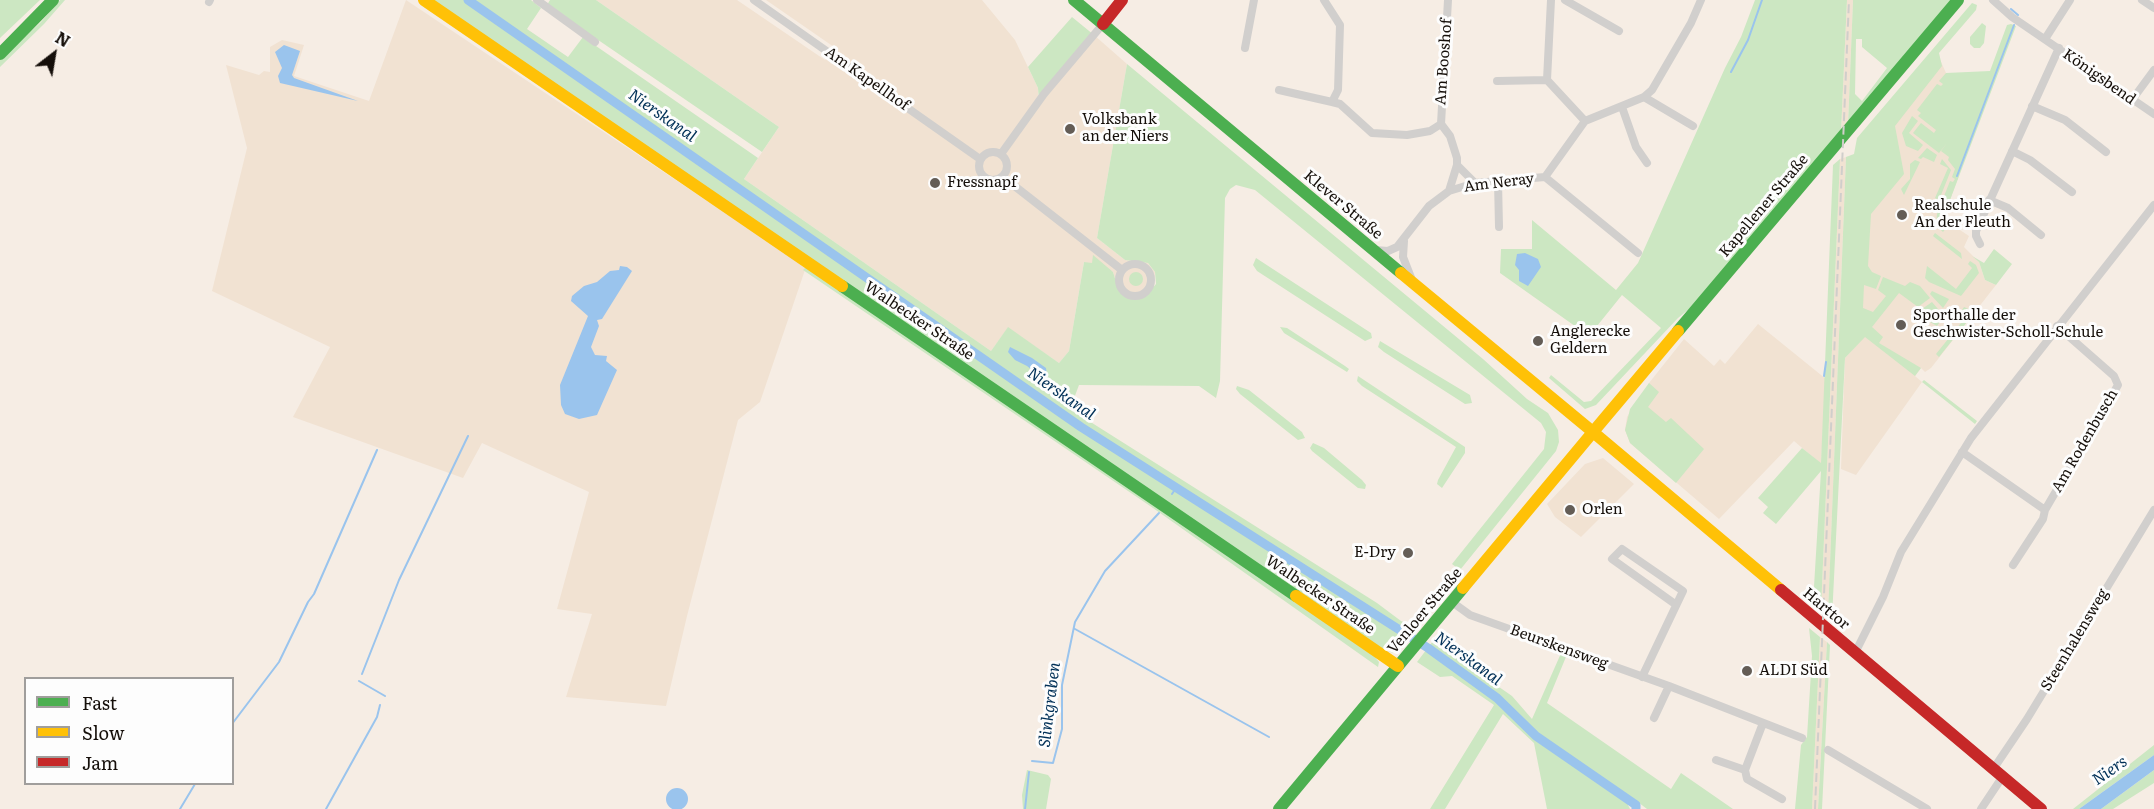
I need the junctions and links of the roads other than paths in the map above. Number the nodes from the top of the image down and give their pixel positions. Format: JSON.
{"nodes":[{"id":1,"x":53,"y":0,"type":"edge"},
{"id":2,"x":424,"y":0,"type":"edge"},
{"id":3,"x":537,"y":0,"type":"edge"},
{"id":4,"x":754,"y":0,"type":"edge"},
{"id":5,"x":1074,"y":0,"type":"edge"},
{"id":6,"x":1122,"y":0,"type":"edge"},
{"id":7,"x":1254,"y":0,"type":"edge"},
{"id":8,"x":1324,"y":0,"type":"edge"},
{"id":9,"x":1448,"y":0,"type":"edge"},
{"id":10,"x":1551,"y":0,"type":"edge"},
{"id":11,"x":1565,"y":0,"type":"edge"},
{"id":12,"x":1701,"y":0,"type":"edge"},
{"id":13,"x":1958,"y":0,"type":"edge"},
{"id":14,"x":1993,"y":0,"type":"edge"},
{"id":15,"x":2070,"y":0,"type":"edge"},
{"id":16,"x":2142,"y":0,"type":"edge"},
{"id":17,"x":2154,"y":8,"type":"edge"},
{"id":18,"x":1103,"y":24,"type":"junction"},
{"id":19,"x":1619,"y":31,"type":"dead end"},
{"id":20,"x":2045,"y":39,"type":"junction"},
{"id":21,"x":595,"y":42,"type":"dead end"},
{"id":22,"x":1245,"y":48,"type":"dead end"},
{"id":23,"x":2059,"y":48,"type":"junction"},
{"id":24,"x":0,"y":54,"type":"edge"},
{"id":25,"x":2154,"y":70,"type":"edge"},
{"id":26,"x":1548,"y":80,"type":"junction"},
{"id":27,"x":1497,"y":81,"type":"dead end"},
{"id":28,"x":1280,"y":90,"type":"dead end"},
{"id":29,"x":1644,"y":97,"type":"junction"},
{"id":30,"x":2132,"y":99,"type":"junction"},
{"id":31,"x":1332,"y":102,"type":"junction"},
{"id":32,"x":2032,"y":106,"type":"junction"},
{"id":33,"x":1622,"y":107,"type":"junction"},
{"id":34,"x":2154,"y":114,"type":"edge"},
{"id":35,"x":1585,"y":121,"type":"junction"},
{"id":36,"x":1441,"y":124,"type":"junction"},
{"id":37,"x":1693,"y":126,"type":"dead end"},
{"id":38,"x":2012,"y":151,"type":"junction"},
{"id":39,"x":2106,"y":152,"type":"dead end"},
{"id":40,"x":1001,"y":154,"type":"junction"},
{"id":41,"x":980,"y":159,"type":"junction"},
{"id":42,"x":1647,"y":163,"type":"dead end"},
{"id":43,"x":1457,"y":165,"type":"junction"},
{"id":44,"x":1003,"y":177,"type":"junction"},
{"id":45,"x":1545,"y":177,"type":"junction"},
{"id":46,"x":1498,"y":180,"type":"junction"},
{"id":47,"x":1475,"y":183,"type":"junction"},
{"id":48,"x":1449,"y":190,"type":"junction"},
{"id":49,"x":2072,"y":192,"type":"dead end"},
{"id":50,"x":1989,"y":200,"type":"junction"},
{"id":51,"x":2154,"y":205,"type":"edge"},
{"id":52,"x":1499,"y":227,"type":"dead end"},
{"id":53,"x":2041,"y":235,"type":"dead end"},
{"id":54,"x":1404,"y":241,"type":"junction"},
{"id":55,"x":1980,"y":244,"type":"dead end"},
{"id":56,"x":1372,"y":249,"type":"junction"},
{"id":57,"x":1638,"y":253,"type":"dead end"},
{"id":58,"x":1122,"y":270,"type":"dead end"},
{"id":59,"x":1413,"y":283,"type":"junction"},
{"id":60,"x":2057,"y":326,"type":"junction"},
{"id":61,"x":1593,"y":432,"type":"junction"},
{"id":62,"x":1962,"y":452,"type":"junction"},
{"id":63,"x":2045,"y":510,"type":"junction"},
{"id":64,"x":2154,"y":510,"type":"edge"},
{"id":65,"x":2013,"y":565,"type":"dead end"},
{"id":66,"x":1452,"y":602,"type":"junction"},
{"id":67,"x":1675,"y":604,"type":"junction"},
{"id":68,"x":1855,"y":653,"type":"junction"},
{"id":69,"x":1398,"y":666,"type":"junction"},
{"id":70,"x":1642,"y":677,"type":"junction"},
{"id":71,"x":1669,"y":686,"type":"junction"},
{"id":72,"x":1654,"y":718,"type":"dead end"},
{"id":73,"x":1763,"y":723,"type":"junction"},
{"id":74,"x":1802,"y":738,"type":"dead end"},
{"id":75,"x":1828,"y":750,"type":"dead end"},
{"id":76,"x":1716,"y":760,"type":"dead end"},
{"id":77,"x":1746,"y":770,"type":"junction"},
{"id":78,"x":1998,"y":772,"type":"junction"},
{"id":79,"x":1782,"y":799,"type":"dead end"},
{"id":80,"x":1279,"y":809,"type":"edge"},
{"id":81,"x":1927,"y":809,"type":"edge"},
{"id":82,"x":1981,"y":809,"type":"edge"},
{"id":83,"x":2041,"y":809,"type":"edge"}],
"edges":[{"from":1,"to":24,"type":"main road"},
{"from":2,"to":69,"type":"main road","name":"Walbecker Straße"},
{"from":3,"to":21,"type":"street"},
{"from":4,"to":41,"type":"street","name":"Am Kapellhof"},
{"from":5,"to":18,"type":"main road","name":"Klever Straße"},
{"from":6,"to":18,"type":"main road"},
{"from":7,"to":22,"type":"street"},
{"from":8,"to":31,"type":"street"},
{"from":9,"to":36,"type":"street","name":"Am Booshof"},
{"from":10,"to":26,"type":"street"},
{"from":11,"to":19,"type":"street"},
{"from":12,"to":29,"type":"street"},
{"from":13,"to":61,"type":"main road","name":"Kapellener Straße"},
{"from":14,"to":20,"type":"street","name":"Königsbend"},
{"from":15,"to":20,"type":"street"},
{"from":16,"to":17,"type":"street"},
{"from":18,"to":40,"type":"street"},
{"from":18,"to":56,"type":"main road","name":"Klever Straße"},
{"from":20,"to":23,"type":"street","name":"Königsbend"},
{"from":23,"to":30,"type":"street","name":"Königsbend"},
{"from":23,"to":32,"type":"street"},
{"from":25,"to":30,"type":"street"},
{"from":26,"to":27,"type":"street"},
{"from":26,"to":35,"type":"street"},
{"from":28,"to":31,"type":"street","name":"Am Booshof"},
{"from":29,"to":33,"type":"street"},
{"from":29,"to":37,"type":"street"},
{"from":30,"to":34,"type":"street","name":"Königsbend"},
{"from":31,"to":36,"type":"street","name":"Am Booshof"},
{"from":32,"to":38,"type":"street"},
{"from":32,"to":39,"type":"street"},
{"from":33,"to":35,"type":"street"},
{"from":33,"to":42,"type":"street"},
{"from":35,"to":45,"type":"street","name":"Am Neray"},
{"from":36,"to":43,"type":"street","name":"Am Booshof"},
{"from":38,"to":49,"type":"street"},
{"from":38,"to":50,"type":"street"},
{"from":40,"to":41,"type":"street"},
{"from":40,"to":44,"type":"street"},
{"from":41,"to":44,"type":"street","name":"Am Kapellhof"},
{"from":43,"to":47,"type":"street"},
{"from":43,"to":48,"type":"street"},
{"from":44,"to":58,"type":"street","name":"Am Kapellhof"},
{"from":45,"to":46,"type":"street","name":"Am Neray"},
{"from":45,"to":57,"type":"street","name":"Am Neray"},
{"from":46,"to":47,"type":"street","name":"Am Neray"},
{"from":46,"to":52,"type":"street"},
{"from":47,"to":48,"type":"street","name":"Am Neray"},
{"from":48,"to":54,"type":"street","name":"Am Neray"},
{"from":50,"to":53,"type":"street"},
{"from":50,"to":55,"type":"street"},
{"from":51,"to":60,"type":"street"},
{"from":54,"to":56,"type":"street"},
{"from":54,"to":59,"type":"street"},
{"from":56,"to":59,"type":"main road","name":"Klever Straße"},
{"from":59,"to":61,"type":"main road","name":"Klever Straße"},
{"from":60,"to":62,"type":"street"},
{"from":60,"to":63,"type":"street","name":"Am Rodenbusch"},
{"from":61,"to":66,"type":"main road","name":"Venloer Straße"},
{"from":61,"to":68,"type":"main road","name":"Harttor"},
{"from":62,"to":63,"type":"street","name":"Am Rodenbusch"},
{"from":62,"to":68,"type":"street"},
{"from":63,"to":65,"type":"street","name":"Am Rodenbusch"},
{"from":64,"to":78,"type":"street","name":"Steenhalensweg"},
{"from":66,"to":69,"type":"main road","name":"Venloer Straße"},
{"from":66,"to":70,"type":"street","name":"Beurskensweg"},
{"from":67,"to":67,"type":"street"},
{"from":67,"to":70,"type":"street"},
{"from":68,"to":78,"type":"main road","name":"Harttor"},
{"from":69,"to":80,"type":"main road","name":"Venloer Straße"},
{"from":70,"to":71,"type":"street","name":"Beurskensweg"},
{"from":71,"to":72,"type":"street"},
{"from":71,"to":73,"type":"street","name":"Beurskensweg"},
{"from":73,"to":74,"type":"street","name":"Beurskensweg"},
{"from":73,"to":77,"type":"street"},
{"from":75,"to":81,"type":"street"},
{"from":76,"to":77,"type":"street"},
{"from":77,"to":79,"type":"street"},
{"from":78,"to":82,"type":"street","name":"Steenhalensweg"},
{"from":78,"to":83,"type":"main road","name":"Harttor"}]}
